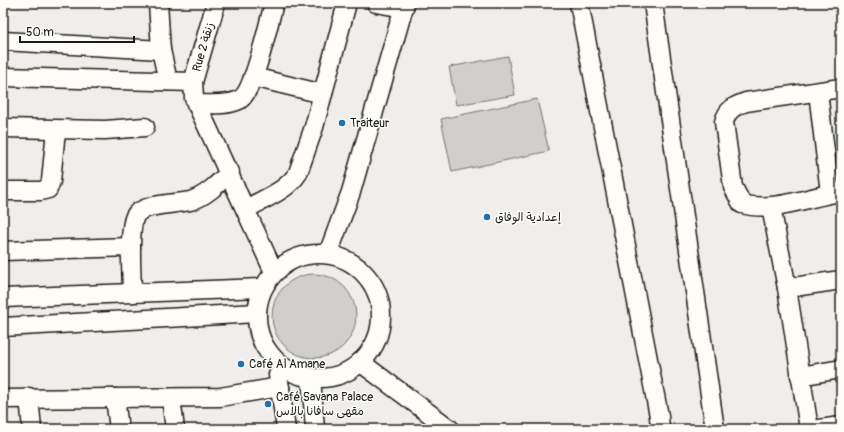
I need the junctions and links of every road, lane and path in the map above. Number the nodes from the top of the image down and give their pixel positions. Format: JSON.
{"nodes":[{"id":1,"x":158,"y":3,"type":"edge"},
{"id":2,"x":216,"y":3,"type":"edge"},
{"id":3,"x":274,"y":3,"type":"edge"},
{"id":4,"x":347,"y":3,"type":"edge"},
{"id":5,"x":376,"y":3,"type":"edge"},
{"id":6,"x":579,"y":3,"type":"edge"},
{"id":7,"x":654,"y":3,"type":"edge"},
{"id":8,"x":405,"y":5,"type":"edge"},
{"id":9,"x":3,"y":41,"type":"edge"},
{"id":10,"x":161,"y":50,"type":"junction"},
{"id":11,"x":3,"y":77,"type":"edge"},
{"id":12,"x":253,"y":77,"type":"junction"},
{"id":13,"x":168,"y":81,"type":"junction"},
{"id":14,"x":841,"y":88,"type":"edge"},
{"id":15,"x":194,"y":92,"type":"junction"},
{"id":16,"x":818,"y":92,"type":"junction"},
{"id":17,"x":323,"y":94,"type":"junction"},
{"id":18,"x":145,"y":127,"type":"dead end"},
{"id":19,"x":3,"y":128,"type":"edge"},
{"id":20,"x":56,"y":130,"type":"junction"},
{"id":21,"x":230,"y":172,"type":"junction"},
{"id":22,"x":3,"y":191,"type":"edge"},
{"id":23,"x":836,"y":193,"type":"edge"},
{"id":24,"x":771,"y":207,"type":"junction"},
{"id":25,"x":246,"y":209,"type":"junction"},
{"id":26,"x":131,"y":248,"type":"junction"},
{"id":27,"x":3,"y":251,"type":"edge"},
{"id":28,"x":328,"y":254,"type":"junction"},
{"id":29,"x":274,"y":272,"type":"junction"},
{"id":30,"x":841,"y":280,"type":"edge"},
{"id":31,"x":263,"y":288,"type":"junction"},
{"id":32,"x":787,"y":288,"type":"junction"},
{"id":33,"x":132,"y":293,"type":"junction"},
{"id":34,"x":3,"y":298,"type":"edge"},
{"id":35,"x":257,"y":314,"type":"junction"},
{"id":36,"x":3,"y":326,"type":"edge"},
{"id":37,"x":276,"y":361,"type":"junction"},
{"id":38,"x":360,"y":362,"type":"junction"},
{"id":39,"x":841,"y":369,"type":"edge"},
{"id":40,"x":800,"y":376,"type":"junction"},
{"id":41,"x":311,"y":377,"type":"junction"},
{"id":42,"x":280,"y":387,"type":"junction"},
{"id":43,"x":29,"y":398,"type":"junction"},
{"id":44,"x":116,"y":398,"type":"junction"},
{"id":45,"x":171,"y":398,"type":"junction"},
{"id":46,"x":3,"y":399,"type":"edge"},
{"id":47,"x":841,"y":426,"type":"edge"},
{"id":48,"x":32,"y":429,"type":"edge"},
{"id":49,"x":119,"y":429,"type":"edge"},
{"id":50,"x":175,"y":429,"type":"edge"},
{"id":51,"x":286,"y":429,"type":"edge"},
{"id":52,"x":315,"y":429,"type":"edge"},
{"id":53,"x":450,"y":429,"type":"edge"},
{"id":54,"x":660,"y":429,"type":"edge"},
{"id":55,"x":715,"y":429,"type":"edge"},
{"id":56,"x":809,"y":429,"type":"edge"},
{"id":57,"x":819,"y":429,"type":"edge"}],
"edges":[{"from":1,"to":10,"type":"street"},
{"from":2,"to":15,"type":"street","name":"Rue 2 زنقة"},
{"from":3,"to":12,"type":"street"},
{"from":4,"to":17,"type":"street"},
{"from":5,"to":8,"type":"street"},
{"from":6,"to":54,"type":"street"},
{"from":7,"to":55,"type":"street"},
{"from":8,"to":28,"type":"street"},
{"from":9,"to":10,"type":"street"},
{"from":10,"to":13,"type":"street"},
{"from":11,"to":13,"type":"street"},
{"from":12,"to":15,"type":"street"},
{"from":12,"to":17,"type":"street"},
{"from":13,"to":15,"type":"street"},
{"from":14,"to":16,"type":"street"},
{"from":15,"to":21,"type":"street"},
{"from":16,"to":23,"type":"street"},
{"from":16,"to":24,"type":"street"},
{"from":17,"to":25,"type":"street"},
{"from":18,"to":20,"type":"street"},
{"from":19,"to":20,"type":"street"},
{"from":20,"to":22,"type":"street"},
{"from":21,"to":25,"type":"street"},
{"from":21,"to":26,"type":"street"},
{"from":23,"to":24,"type":"street"},
{"from":24,"to":32,"type":"street"},
{"from":25,"to":29,"type":"street"},
{"from":26,"to":27,"type":"street"},
{"from":26,"to":33,"type":"street"},
{"from":28,"to":29,"type":"street"},
{"from":28,"to":38,"type":"street"},
{"from":29,"to":31,"type":"street"},
{"from":30,"to":32,"type":"street"},
{"from":31,"to":33,"type":"street"},
{"from":31,"to":35,"type":"street"},
{"from":32,"to":40,"type":"street"},
{"from":33,"to":34,"type":"street"},
{"from":35,"to":36,"type":"street"},
{"from":35,"to":37,"type":"street"},
{"from":37,"to":41,"type":"street"},
{"from":37,"to":42,"type":"street"},
{"from":38,"to":41,"type":"street"},
{"from":38,"to":53,"type":"street"},
{"from":39,"to":40,"type":"street"},
{"from":40,"to":56,"type":"street"},
{"from":41,"to":52,"type":"street"},
{"from":42,"to":45,"type":"street"},
{"from":42,"to":51,"type":"street"},
{"from":43,"to":44,"type":"street"},
{"from":43,"to":46,"type":"street"},
{"from":43,"to":48,"type":"street"},
{"from":44,"to":45,"type":"street"},
{"from":44,"to":49,"type":"street"},
{"from":45,"to":50,"type":"street"},
{"from":47,"to":57,"type":"street"}]}
